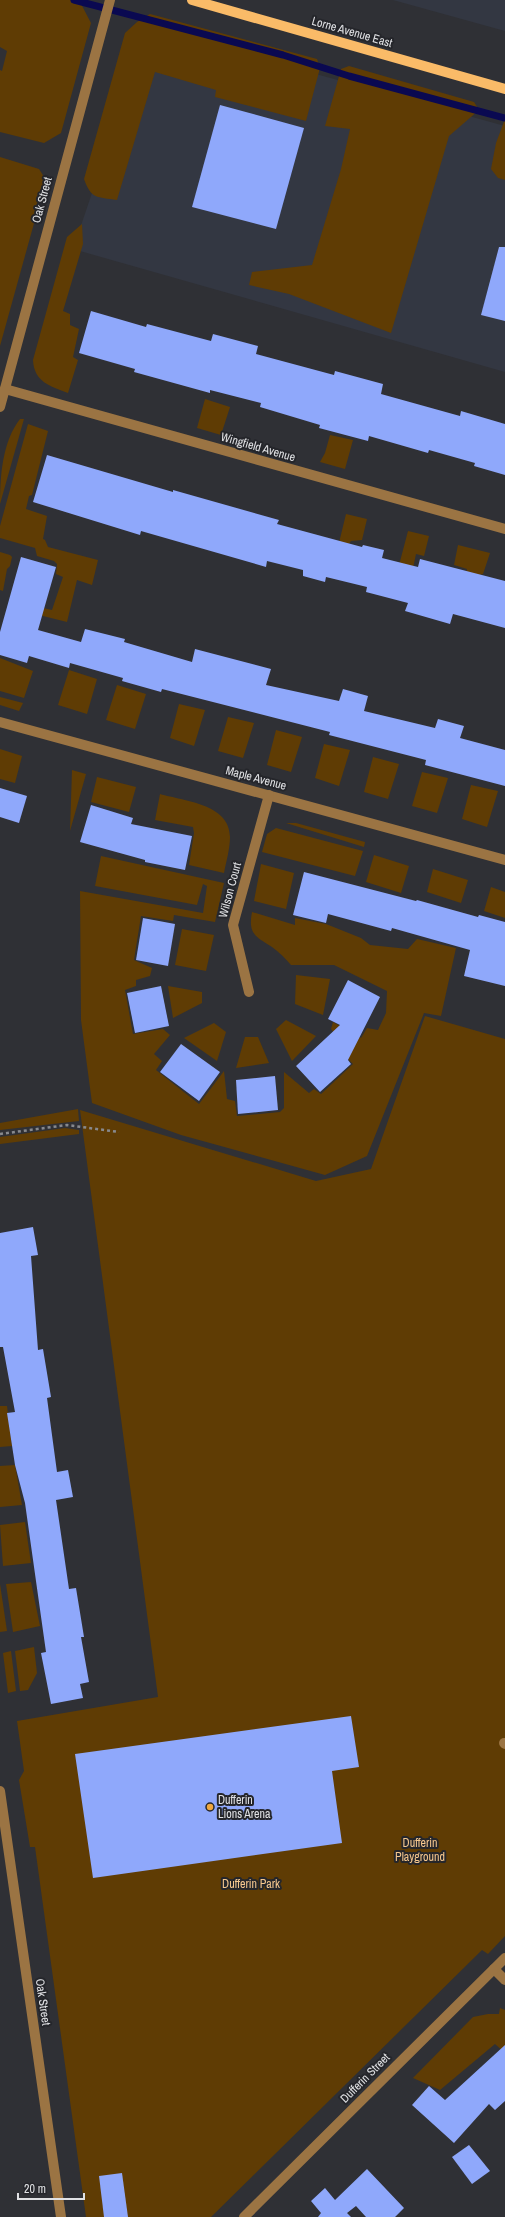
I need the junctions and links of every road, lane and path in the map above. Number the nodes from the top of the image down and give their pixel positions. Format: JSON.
{"nodes":[{"id":1,"x":110,"y":0,"type":"edge"},
{"id":2,"x":192,"y":0,"type":"edge"},
{"id":3,"x":505,"y":89,"type":"edge"},
{"id":4,"x":5,"y":389,"type":"junction"},
{"id":5,"x":0,"y":407,"type":"edge"},
{"id":6,"x":505,"y":529,"type":"edge"},
{"id":7,"x":0,"y":722,"type":"edge"},
{"id":8,"x":269,"y":795,"type":"junction"},
{"id":9,"x":505,"y":860,"type":"edge"},
{"id":10,"x":249,"y":992,"type":"dead end"},
{"id":11,"x":119,"y":1132,"type":"dead end"},
{"id":12,"x":0,"y":1134,"type":"edge"},
{"id":13,"x":0,"y":1791,"type":"edge"},
{"id":14,"x":505,"y":1958,"type":"edge"},
{"id":15,"x":494,"y":1968,"type":"junction"},
{"id":16,"x":505,"y":1980,"type":"edge"},
{"id":17,"x":61,"y":2217,"type":"edge"},
{"id":18,"x":244,"y":2217,"type":"edge"}],
"edges":[{"from":1,"to":4,"type":"street","name":"Oak Street"},
{"from":2,"to":3,"type":"main road","name":"Lorne Avenue East"},
{"from":4,"to":5,"type":"street","name":"Oak Street"},
{"from":4,"to":6,"type":"street","name":"Wingfield Avenue"},
{"from":7,"to":8,"type":"street","name":"Maple Avenue"},
{"from":8,"to":9,"type":"street","name":"Maple Avenue"},
{"from":8,"to":10,"type":"street","name":"Wilson Court"},
{"from":11,"to":12,"type":"path"},
{"from":13,"to":17,"type":"street","name":"Oak Street"},
{"from":14,"to":15,"type":"street","name":"Dufferin Street"},
{"from":15,"to":16,"type":"street"},
{"from":15,"to":18,"type":"street","name":"Dufferin Street"}]}
